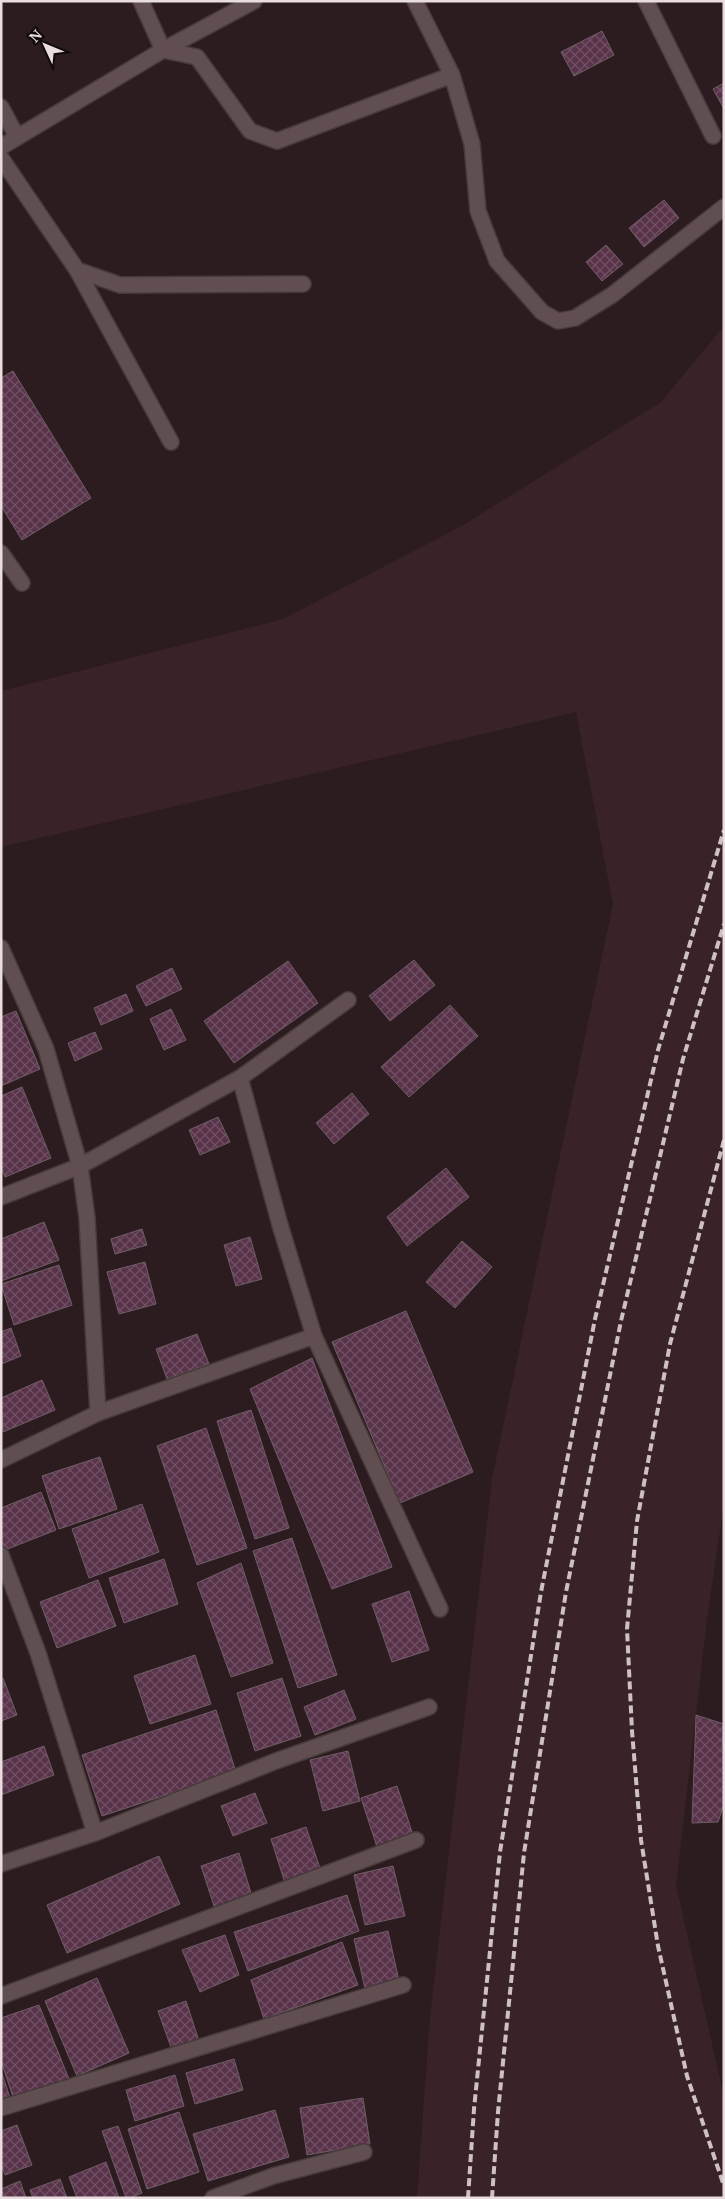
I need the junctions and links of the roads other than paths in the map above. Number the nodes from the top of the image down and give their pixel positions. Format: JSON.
{"nodes":[{"id":1,"x":141,"y":1,"type":"edge"},
{"id":2,"x":254,"y":1,"type":"edge"},
{"id":3,"x":415,"y":1,"type":"edge"},
{"id":4,"x":646,"y":1,"type":"edge"},
{"id":5,"x":163,"y":50,"type":"junction"},
{"id":6,"x":452,"y":75,"type":"junction"},
{"id":7,"x":1,"y":107,"type":"edge"},
{"id":8,"x":713,"y":136,"type":"dead end"},
{"id":9,"x":17,"y":137,"type":"junction"},
{"id":10,"x":1,"y":147,"type":"edge"},
{"id":11,"x":1,"y":158,"type":"edge"},
{"id":12,"x":724,"y":207,"type":"edge"},
{"id":13,"x":77,"y":270,"type":"junction"},
{"id":14,"x":303,"y":284,"type":"dead end"},
{"id":15,"x":171,"y":442,"type":"dead end"},
{"id":16,"x":1,"y":553,"type":"edge"},
{"id":17,"x":22,"y":583,"type":"dead end"},
{"id":18,"x":1,"y":948,"type":"edge"},
{"id":19,"x":348,"y":1000,"type":"dead end"},
{"id":20,"x":240,"y":1078,"type":"junction"},
{"id":21,"x":80,"y":1166,"type":"junction"},
{"id":22,"x":1,"y":1197,"type":"edge"},
{"id":23,"x":314,"y":1336,"type":"junction"},
{"id":24,"x":98,"y":1413,"type":"junction"},
{"id":25,"x":1,"y":1460,"type":"edge"},
{"id":26,"x":1,"y":1555,"type":"edge"},
{"id":27,"x":440,"y":1609,"type":"dead end"},
{"id":28,"x":429,"y":1707,"type":"dead end"},
{"id":29,"x":95,"y":1833,"type":"junction"},
{"id":30,"x":416,"y":1840,"type":"dead end"},
{"id":31,"x":1,"y":1864,"type":"edge"},
{"id":32,"x":403,"y":1985,"type":"dead end"},
{"id":33,"x":1,"y":1996,"type":"edge"},
{"id":34,"x":1,"y":2108,"type":"edge"},
{"id":35,"x":364,"y":2152,"type":"dead end"},
{"id":36,"x":213,"y":2198,"type":"edge"}],
"edges":[{"from":1,"to":5,"type":"street"},
{"from":2,"to":5,"type":"street"},
{"from":3,"to":6,"type":"street"},
{"from":4,"to":8,"type":"street"},
{"from":5,"to":6,"type":"street"},
{"from":5,"to":9,"type":"street"},
{"from":6,"to":12,"type":"street"},
{"from":7,"to":9,"type":"street"},
{"from":9,"to":10,"type":"street"},
{"from":11,"to":13,"type":"street"},
{"from":13,"to":14,"type":"street"},
{"from":13,"to":15,"type":"street"},
{"from":16,"to":17,"type":"street"},
{"from":18,"to":21,"type":"street"},
{"from":19,"to":20,"type":"street"},
{"from":20,"to":21,"type":"street"},
{"from":20,"to":23,"type":"street"},
{"from":21,"to":22,"type":"street"},
{"from":21,"to":24,"type":"street"},
{"from":23,"to":24,"type":"street"},
{"from":23,"to":27,"type":"street"},
{"from":24,"to":25,"type":"street"},
{"from":26,"to":29,"type":"street"},
{"from":28,"to":29,"type":"street"},
{"from":29,"to":31,"type":"street"},
{"from":30,"to":33,"type":"street"},
{"from":32,"to":34,"type":"street"},
{"from":35,"to":36,"type":"street"}]}
